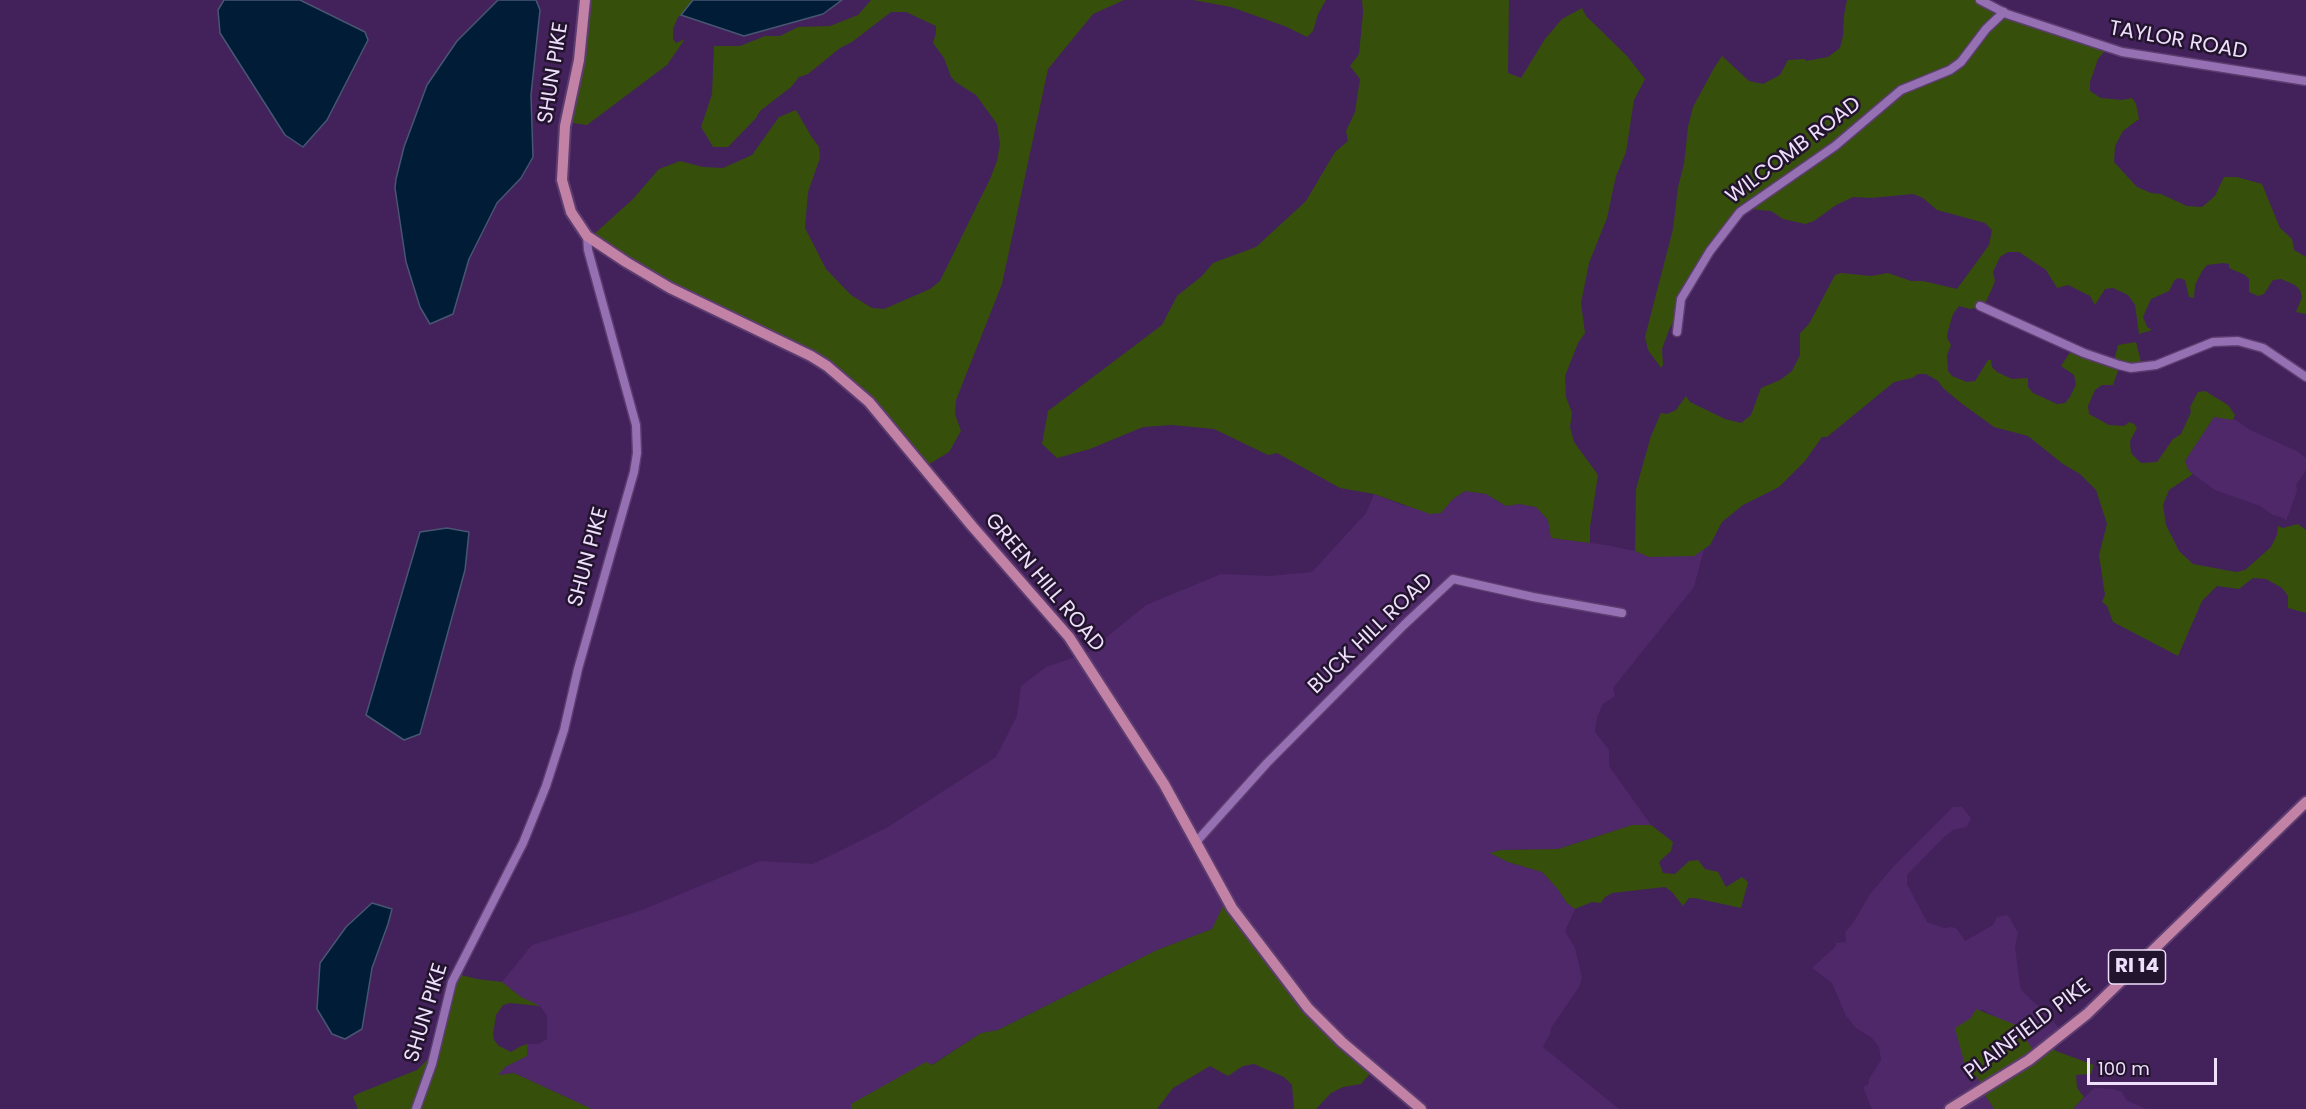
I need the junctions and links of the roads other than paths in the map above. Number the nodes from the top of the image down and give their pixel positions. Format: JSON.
{"nodes":[{"id":1,"x":585,"y":0,"type":"edge"},
{"id":2,"x":1980,"y":0,"type":"edge"},
{"id":3,"x":2004,"y":12,"type":"junction"},
{"id":4,"x":2306,"y":81,"type":"edge"},
{"id":5,"x":587,"y":236,"type":"junction"},
{"id":6,"x":1980,"y":306,"type":"dead end"},
{"id":7,"x":1677,"y":332,"type":"dead end"},
{"id":8,"x":2306,"y":377,"type":"edge"},
{"id":9,"x":1622,"y":613,"type":"dead end"},
{"id":10,"x":2306,"y":802,"type":"edge"},
{"id":11,"x":1197,"y":842,"type":"junction"},
{"id":12,"x":416,"y":1109,"type":"edge"},
{"id":13,"x":1421,"y":1109,"type":"edge"},
{"id":14,"x":1950,"y":1109,"type":"edge"}],
"edges":[{"from":1,"to":5,"type":"main road","name":"SHUN PIKE"},
{"from":2,"to":3,"type":"street","name":"TAYLOR ROAD"},
{"from":3,"to":4,"type":"street","name":"TAYLOR ROAD"},
{"from":3,"to":7,"type":"street","name":"WILCOMB ROAD"},
{"from":5,"to":11,"type":"main road","name":"GREEN HILL ROAD"},
{"from":5,"to":12,"type":"street","name":"SHUN PIKE"},
{"from":6,"to":8,"type":"street"},
{"from":9,"to":11,"type":"street","name":"BUCK HILL ROAD"},
{"from":10,"to":14,"type":"main road","name":"PLAINFIELD PIKE","number":"RI 14"},
{"from":11,"to":13,"type":"main road","name":"GREEN HILL ROAD"}]}
